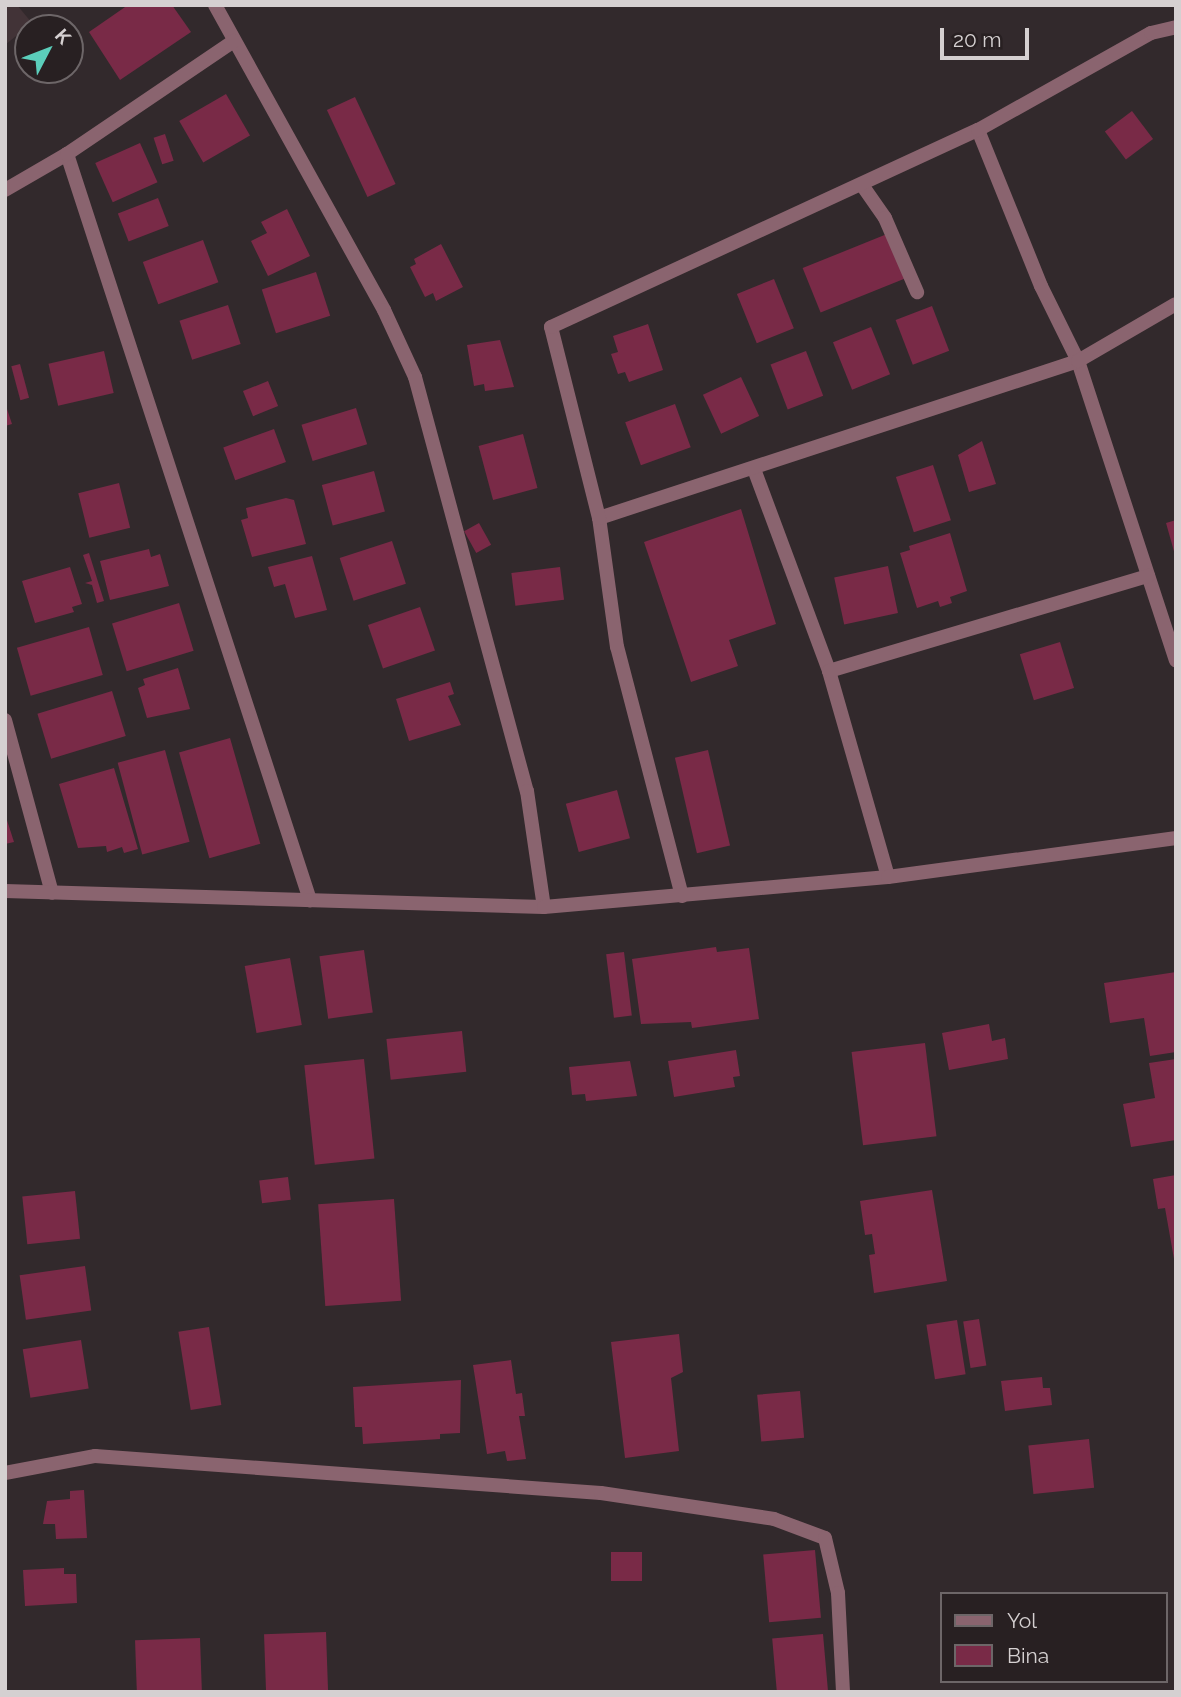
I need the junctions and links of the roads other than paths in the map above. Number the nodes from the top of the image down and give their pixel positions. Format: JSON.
{"nodes":[{"id":1,"x":215,"y":5,"type":"edge"},
{"id":2,"x":1176,"y":27,"type":"edge"},
{"id":3,"x":234,"y":41,"type":"junction"},
{"id":4,"x":978,"y":130,"type":"junction"},
{"id":5,"x":68,"y":154,"type":"junction"},
{"id":6,"x":862,"y":184,"type":"junction"},
{"id":7,"x":5,"y":190,"type":"edge"},
{"id":8,"x":917,"y":292,"type":"dead end"},
{"id":9,"x":1176,"y":304,"type":"edge"},
{"id":10,"x":1078,"y":361,"type":"junction"},
{"id":11,"x":754,"y":469,"type":"junction"},
{"id":12,"x":599,"y":518,"type":"junction"},
{"id":13,"x":1148,"y":576,"type":"junction"},
{"id":14,"x":1176,"y":660,"type":"edge"},
{"id":15,"x":829,"y":671,"type":"junction"},
{"id":16,"x":5,"y":720,"type":"edge"},
{"id":17,"x":1176,"y":838,"type":"edge"},
{"id":18,"x":888,"y":877,"type":"junction"},
{"id":19,"x":5,"y":891,"type":"edge"},
{"id":20,"x":52,"y":893,"type":"junction"},
{"id":21,"x":682,"y":896,"type":"junction"},
{"id":22,"x":310,"y":900,"type":"junction"},
{"id":23,"x":544,"y":907,"type":"junction"},
{"id":24,"x":5,"y":1473,"type":"edge"},
{"id":25,"x":843,"y":1692,"type":"edge"}],
"edges":[{"from":1,"to":3,"type":"street"},
{"from":2,"to":4,"type":"street"},
{"from":3,"to":5,"type":"street"},
{"from":3,"to":23,"type":"street"},
{"from":4,"to":6,"type":"street"},
{"from":4,"to":10,"type":"street"},
{"from":5,"to":7,"type":"street"},
{"from":5,"to":22,"type":"street"},
{"from":6,"to":8,"type":"street"},
{"from":6,"to":12,"type":"street"},
{"from":9,"to":10,"type":"street"},
{"from":10,"to":11,"type":"street"},
{"from":10,"to":13,"type":"street"},
{"from":11,"to":12,"type":"street"},
{"from":11,"to":15,"type":"street"},
{"from":12,"to":21,"type":"street"},
{"from":13,"to":14,"type":"street"},
{"from":13,"to":15,"type":"street"},
{"from":15,"to":18,"type":"street"},
{"from":16,"to":20,"type":"street"},
{"from":17,"to":18,"type":"street"},
{"from":18,"to":21,"type":"street"},
{"from":19,"to":20,"type":"street"},
{"from":20,"to":22,"type":"street"},
{"from":21,"to":23,"type":"street"},
{"from":22,"to":23,"type":"street"},
{"from":24,"to":25,"type":"street"}]}
